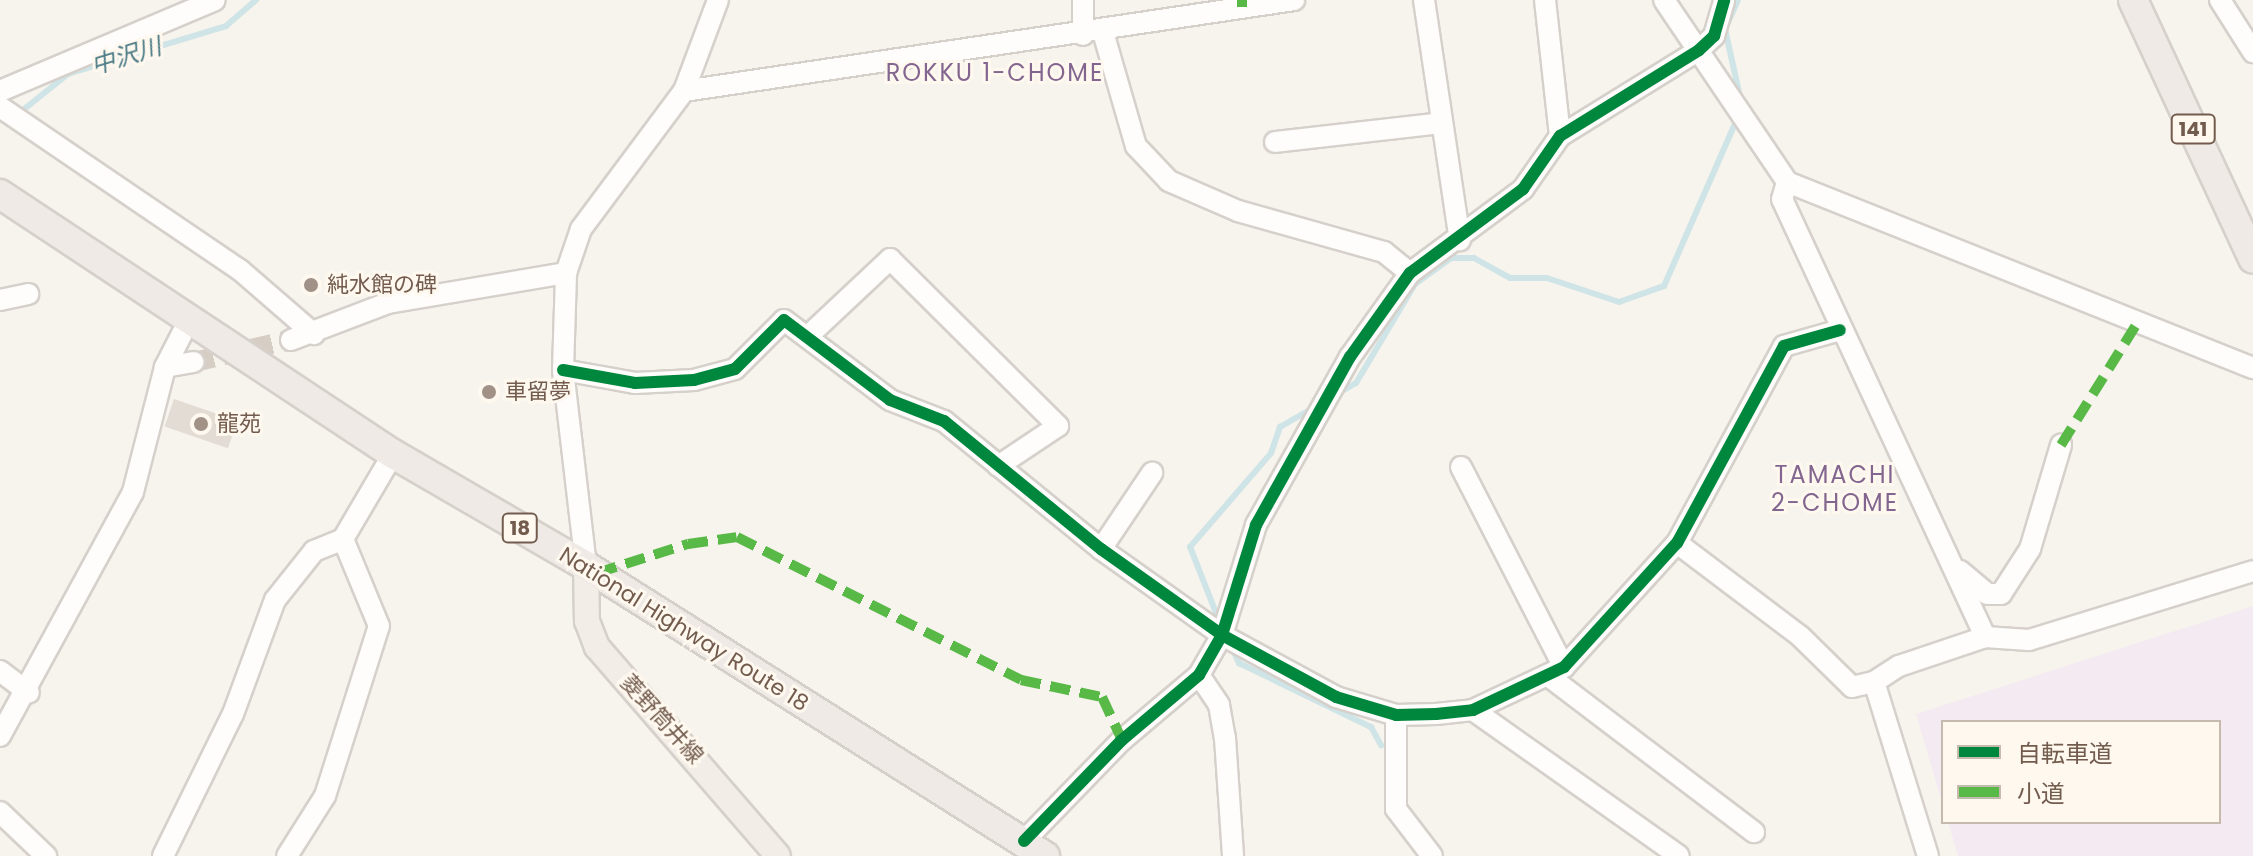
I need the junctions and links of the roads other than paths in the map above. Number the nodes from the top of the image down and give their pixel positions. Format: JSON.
{"nodes":[{"id":1,"x":215,"y":0,"type":"edge"},
{"id":2,"x":718,"y":0,"type":"edge"},
{"id":3,"x":1083,"y":0,"type":"edge"},
{"id":4,"x":1294,"y":0,"type":"edge"},
{"id":5,"x":1424,"y":0,"type":"edge"},
{"id":6,"x":1545,"y":0,"type":"edge"},
{"id":7,"x":1664,"y":0,"type":"edge"},
{"id":8,"x":1724,"y":0,"type":"edge"},
{"id":9,"x":2220,"y":0,"type":"edge"},
{"id":10,"x":2135,"y":1,"type":"edge"},
{"id":11,"x":1093,"y":34,"type":"junction"},
{"id":12,"x":1699,"y":50,"type":"junction"},
{"id":13,"x":2253,"y":52,"type":"edge"},
{"id":14,"x":684,"y":91,"type":"junction"},
{"id":15,"x":1,"y":103,"type":"edge"},
{"id":16,"x":1442,"y":123,"type":"junction"},
{"id":17,"x":1560,"y":136,"type":"junction"},
{"id":18,"x":1275,"y":142,"type":"dead end"},
{"id":19,"x":1787,"y":182,"type":"junction"},
{"id":20,"x":0,"y":194,"type":"edge"},
{"id":21,"x":1460,"y":240,"type":"junction"},
{"id":22,"x":2253,"y":259,"type":"edge"},
{"id":23,"x":566,"y":273,"type":"junction"},
{"id":24,"x":1410,"y":273,"type":"junction"},
{"id":25,"x":28,"y":294,"type":"dead end"},
{"id":26,"x":0,"y":300,"type":"edge"},
{"id":27,"x":189,"y":320,"type":"junction"},
{"id":28,"x":1840,"y":330,"type":"junction"},
{"id":29,"x":314,"y":334,"type":"junction"},
{"id":30,"x":807,"y":337,"type":"junction"},
{"id":31,"x":291,"y":340,"type":"tunnel mouth"},
{"id":32,"x":194,"y":362,"type":"tunnel mouth"},
{"id":33,"x":165,"y":367,"type":"junction"},
{"id":34,"x":2253,"y":368,"type":"edge"},
{"id":35,"x":563,"y":370,"type":"junction"},
{"id":36,"x":2061,"y":445,"type":"dead end"},
{"id":37,"x":393,"y":454,"type":"junction"},
{"id":38,"x":998,"y":466,"type":"junction"},
{"id":39,"x":1461,"y":467,"type":"dead end"},
{"id":40,"x":1152,"y":473,"type":"dead end"},
{"id":41,"x":343,"y":539,"type":"junction"},
{"id":42,"x":1677,"y":543,"type":"junction"},
{"id":43,"x":1101,"y":549,"type":"junction"},
{"id":44,"x":586,"y":566,"type":"junction"},
{"id":45,"x":1954,"y":566,"type":"junction"},
{"id":46,"x":2253,"y":571,"type":"edge"},
{"id":47,"x":1222,"y":635,"type":"junction"},
{"id":48,"x":1985,"y":637,"type":"junction"},
{"id":49,"x":0,"y":671,"type":"edge"},
{"id":50,"x":1558,"y":673,"type":"junction"},
{"id":51,"x":1199,"y":675,"type":"junction"},
{"id":52,"x":1874,"y":682,"type":"junction"},
{"id":53,"x":29,"y":693,"type":"junction"},
{"id":54,"x":1473,"y":710,"type":"junction"},
{"id":55,"x":1396,"y":715,"type":"junction"},
{"id":56,"x":0,"y":736,"type":"edge"},
{"id":57,"x":0,"y":812,"type":"edge"},
{"id":58,"x":1754,"y":832,"type":"dead end"},
{"id":59,"x":1034,"y":849,"type":"edge"},
{"id":60,"x":46,"y":856,"type":"edge"},
{"id":61,"x":163,"y":856,"type":"edge"},
{"id":62,"x":287,"y":856,"type":"edge"},
{"id":63,"x":778,"y":856,"type":"edge"},
{"id":64,"x":1233,"y":856,"type":"edge"},
{"id":65,"x":1432,"y":856,"type":"edge"},
{"id":66,"x":1679,"y":856,"type":"edge"},
{"id":67,"x":1928,"y":856,"type":"edge"}],
"edges":[{"from":1,"to":15,"type":"street"},
{"from":2,"to":14,"type":"street"},
{"from":3,"to":11,"type":"street"},
{"from":4,"to":11,"type":"street"},
{"from":5,"to":16,"type":"street"},
{"from":6,"to":17,"type":"street"},
{"from":7,"to":12,"type":"street"},
{"from":8,"to":12,"type":"street"},
{"from":9,"to":13,"type":"street"},
{"from":10,"to":22,"type":"highway","number":"141"},
{"from":11,"to":14,"type":"street"},
{"from":11,"to":24,"type":"street"},
{"from":12,"to":17,"type":"street"},
{"from":12,"to":19,"type":"street"},
{"from":14,"to":23,"type":"street"},
{"from":15,"to":29,"type":"street"},
{"from":16,"to":18,"type":"street"},
{"from":16,"to":21,"type":"street"},
{"from":17,"to":21,"type":"street"},
{"from":19,"to":28,"type":"street"},
{"from":19,"to":34,"type":"street"},
{"from":20,"to":27,"type":"highway","name":"National Highway Route 18","number":"18"},
{"from":21,"to":24,"type":"street"},
{"from":23,"to":29,"type":"street"},
{"from":23,"to":35,"type":"street"},
{"from":24,"to":47,"type":"street"},
{"from":25,"to":26,"type":"street"},
{"from":27,"to":33,"type":"street"},
{"from":27,"to":37,"type":"highway","name":"National Highway Route 18","number":"18"},
{"from":28,"to":42,"type":"street"},
{"from":28,"to":45,"type":"street"},
{"from":29,"to":31,"type":"street"},
{"from":30,"to":35,"type":"street"},
{"from":30,"to":38,"type":"street"},
{"from":30,"to":38,"type":"street"},
{"from":32,"to":33,"type":"street"},
{"from":33,"to":53,"type":"street"},
{"from":35,"to":44,"type":"street"},
{"from":36,"to":45,"type":"street"},
{"from":37,"to":41,"type":"street"},
{"from":37,"to":44,"type":"highway","name":"National Highway Route 18","number":"18"},
{"from":38,"to":43,"type":"street"},
{"from":39,"to":50,"type":"street"},
{"from":40,"to":43,"type":"street"},
{"from":41,"to":61,"type":"street"},
{"from":41,"to":62,"type":"street"},
{"from":42,"to":50,"type":"street"},
{"from":42,"to":52,"type":"street"},
{"from":43,"to":47,"type":"street"},
{"from":44,"to":59,"type":"highway","name":"National Highway Route 18","number":"18"},
{"from":44,"to":63,"type":"main road","name":"菱野筒井線"},
{"from":45,"to":48,"type":"street"},
{"from":46,"to":48,"type":"street"},
{"from":47,"to":51,"type":"street"},
{"from":47,"to":55,"type":"street"},
{"from":48,"to":52,"type":"street"},
{"from":49,"to":53,"type":"street"},
{"from":50,"to":54,"type":"street"},
{"from":50,"to":58,"type":"street"},
{"from":51,"to":59,"type":"street"},
{"from":51,"to":64,"type":"street"},
{"from":52,"to":67,"type":"street"},
{"from":53,"to":56,"type":"street"},
{"from":54,"to":55,"type":"street"},
{"from":54,"to":66,"type":"street"},
{"from":55,"to":65,"type":"street"},
{"from":57,"to":60,"type":"street"}]}
